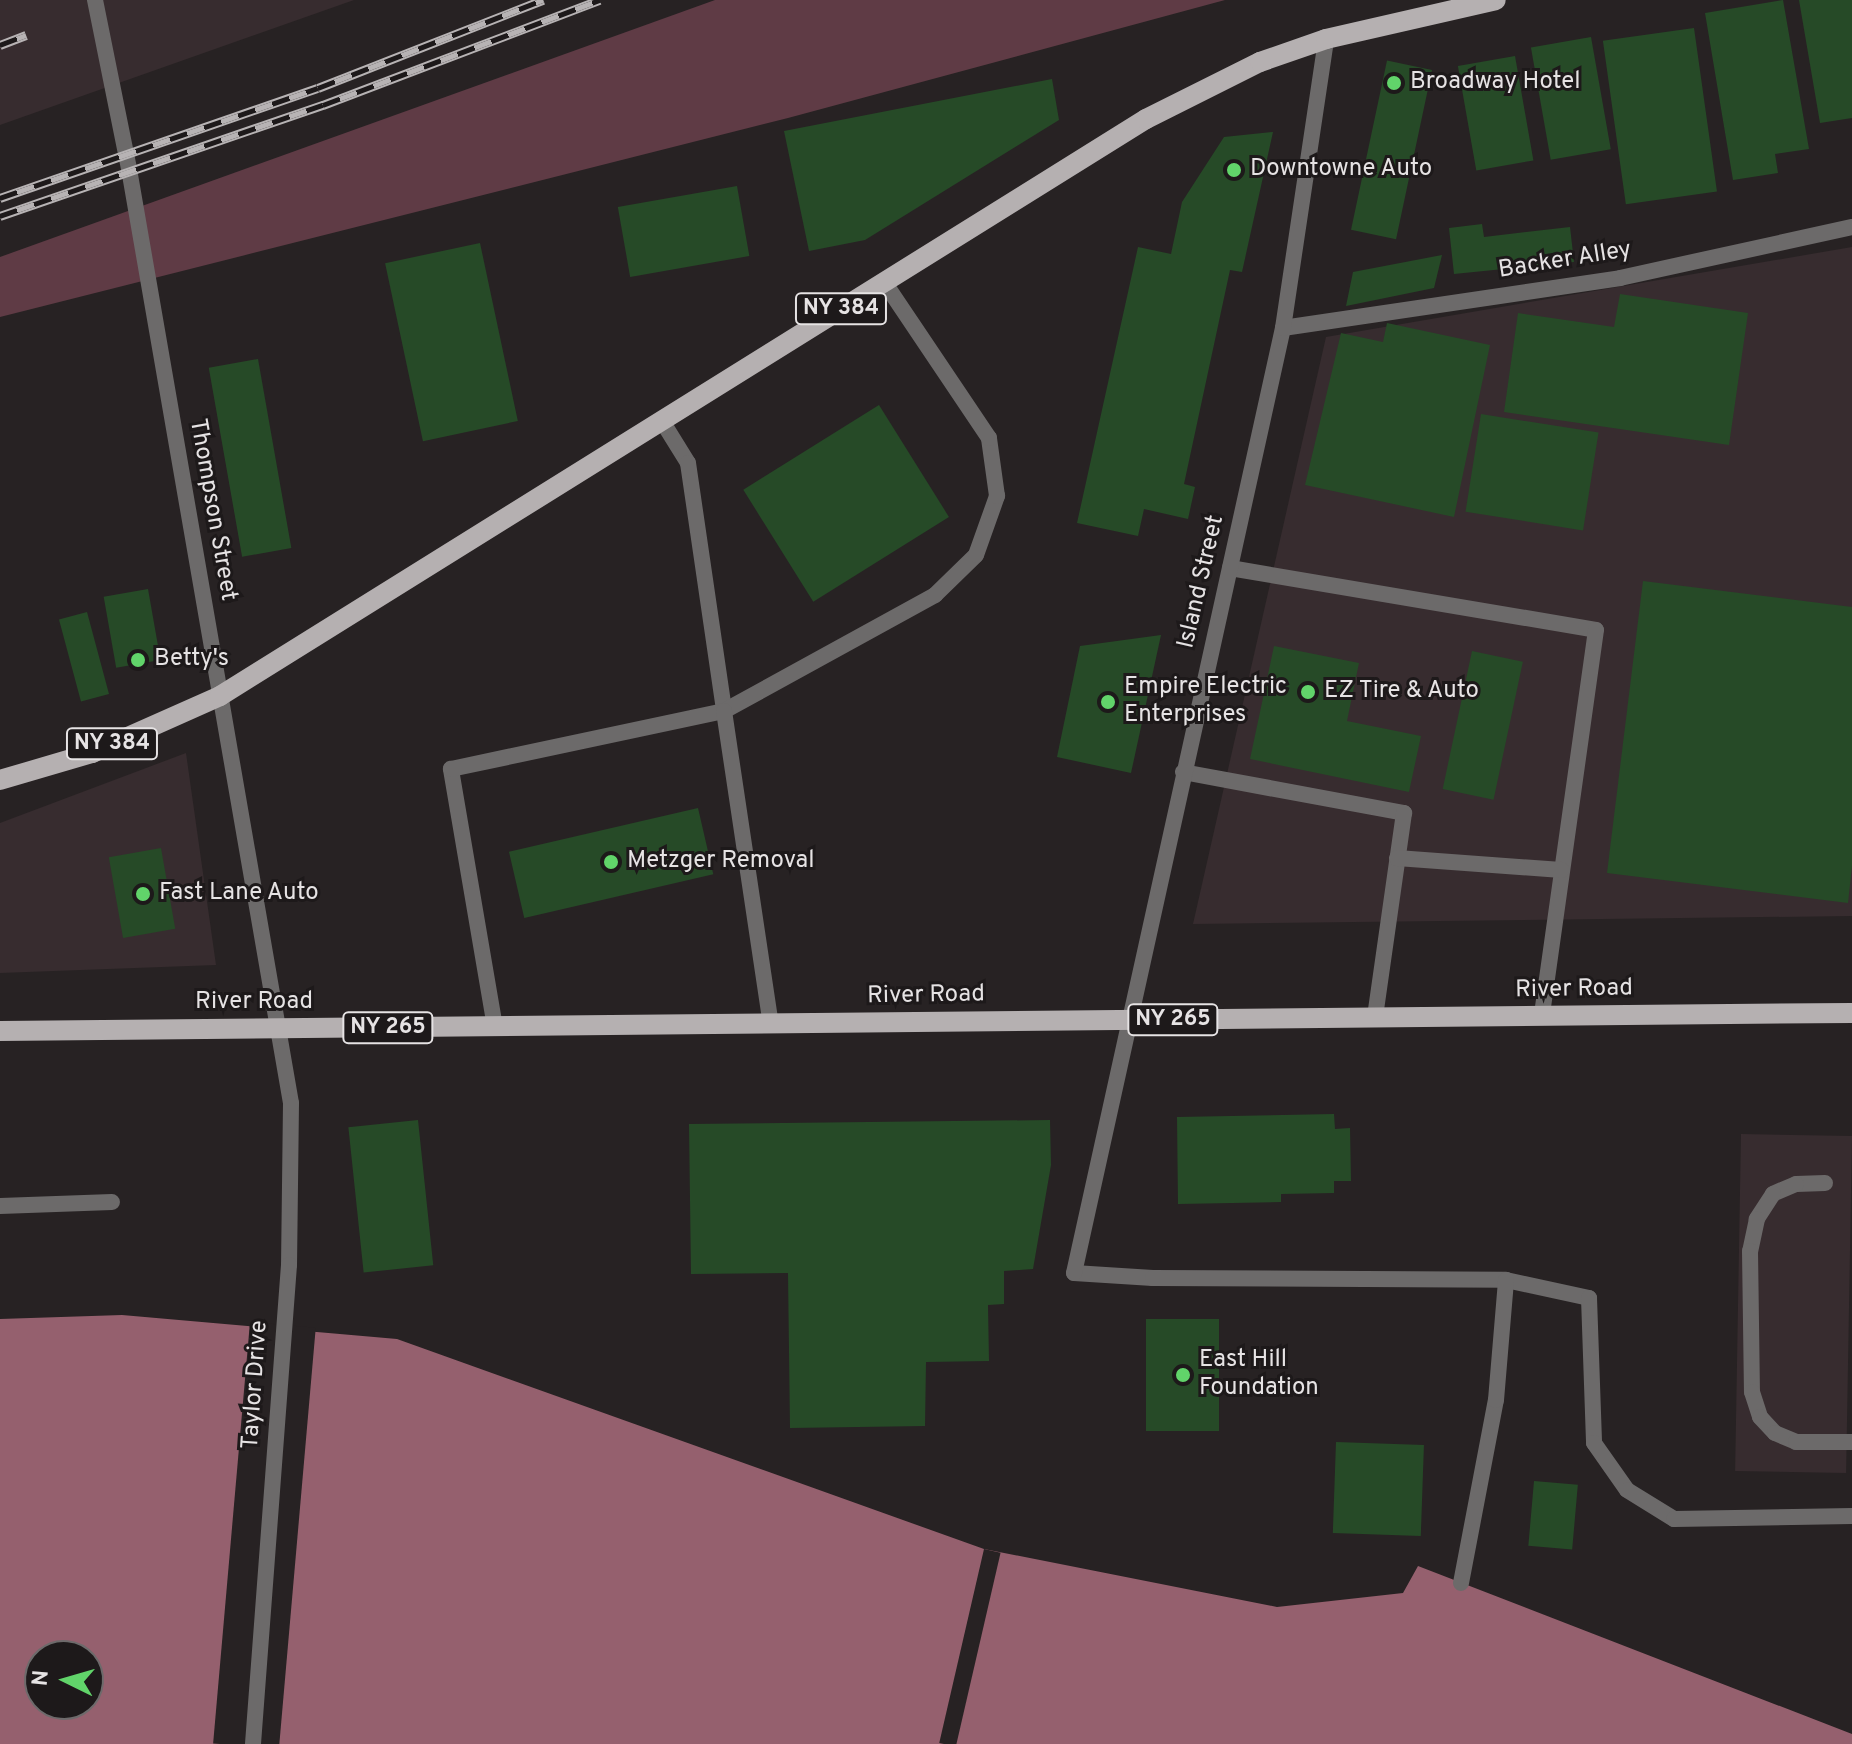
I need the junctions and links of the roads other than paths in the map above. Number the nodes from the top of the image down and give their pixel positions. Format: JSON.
{"nodes":[{"id":1,"x":95,"y":0,"type":"edge"},
{"id":2,"x":1496,"y":0,"type":"edge"},
{"id":3,"x":1326,"y":39,"type":"junction"},
{"id":4,"x":1852,"y":227,"type":"edge"},
{"id":5,"x":884,"y":282,"type":"junction"},
{"id":6,"x":1283,"y":328,"type":"junction"},
{"id":7,"x":662,"y":421,"type":"junction"},
{"id":8,"x":1230,"y":568,"type":"junction"},
{"id":9,"x":220,"y":696,"type":"junction"},
{"id":10,"x":724,"y":711,"type":"junction"},
{"id":11,"x":1183,"y":772,"type":"junction"},
{"id":12,"x":0,"y":780,"type":"edge"},
{"id":13,"x":1397,"y":858,"type":"junction"},
{"id":14,"x":1562,"y":870,"type":"junction"},
{"id":15,"x":1852,"y":1013,"type":"edge"},
{"id":16,"x":1542,"y":1016,"type":"junction"},
{"id":17,"x":1375,"y":1018,"type":"junction"},
{"id":18,"x":1128,"y":1020,"type":"junction"},
{"id":19,"x":771,"y":1024,"type":"junction"},
{"id":20,"x":495,"y":1027,"type":"junction"},
{"id":21,"x":281,"y":1029,"type":"junction"},
{"id":22,"x":0,"y":1031,"type":"edge"},
{"id":23,"x":1825,"y":1183,"type":"dead end"},
{"id":24,"x":112,"y":1202,"type":"dead end"},
{"id":25,"x":0,"y":1206,"type":"edge"},
{"id":26,"x":1506,"y":1280,"type":"junction"},
{"id":27,"x":1852,"y":1442,"type":"edge"},
{"id":28,"x":1852,"y":1516,"type":"edge"},
{"id":29,"x":1461,"y":1583,"type":"dead end"},
{"id":30,"x":253,"y":1744,"type":"edge"}],
"edges":[{"from":1,"to":9,"type":"street","name":"Thompson Street"},
{"from":2,"to":3,"type":"main road","number":"NY 384"},
{"from":3,"to":5,"type":"main road","number":"NY 384"},
{"from":3,"to":6,"type":"street","name":"Island Street"},
{"from":4,"to":6,"type":"street","name":"Backer Alley"},
{"from":5,"to":7,"type":"main road","number":"NY 384"},
{"from":5,"to":10,"type":"street"},
{"from":6,"to":8,"type":"street","name":"Island Street"},
{"from":7,"to":9,"type":"main road","number":"NY 384"},
{"from":7,"to":10,"type":"street"},
{"from":8,"to":11,"type":"street","name":"Island Street"},
{"from":8,"to":14,"type":"street"},
{"from":9,"to":12,"type":"main road","number":"NY 384"},
{"from":9,"to":21,"type":"street","name":"Thompson Street"},
{"from":10,"to":19,"type":"street"},
{"from":10,"to":20,"type":"street"},
{"from":11,"to":13,"type":"street"},
{"from":11,"to":18,"type":"street","name":"Island Street"},
{"from":13,"to":14,"type":"street"},
{"from":13,"to":17,"type":"street"},
{"from":14,"to":16,"type":"street"},
{"from":15,"to":16,"type":"main road","name":"River Road","number":"NY 265"},
{"from":16,"to":17,"type":"main road","name":"River Road","number":"NY 265"},
{"from":17,"to":18,"type":"main road","name":"River Road","number":"NY 265"},
{"from":18,"to":19,"type":"main road","name":"River Road","number":"NY 265"},
{"from":18,"to":26,"type":"street","name":"Island Street"},
{"from":19,"to":20,"type":"main road","name":"River Road","number":"NY 265"},
{"from":20,"to":21,"type":"main road","name":"River Road","number":"NY 265"},
{"from":21,"to":22,"type":"main road","name":"River Road","number":"NY 265"},
{"from":21,"to":30,"type":"street","name":"Taylor Drive"},
{"from":23,"to":27,"type":"street"},
{"from":24,"to":25,"type":"street"},
{"from":26,"to":28,"type":"street"},
{"from":26,"to":29,"type":"street"}]}
